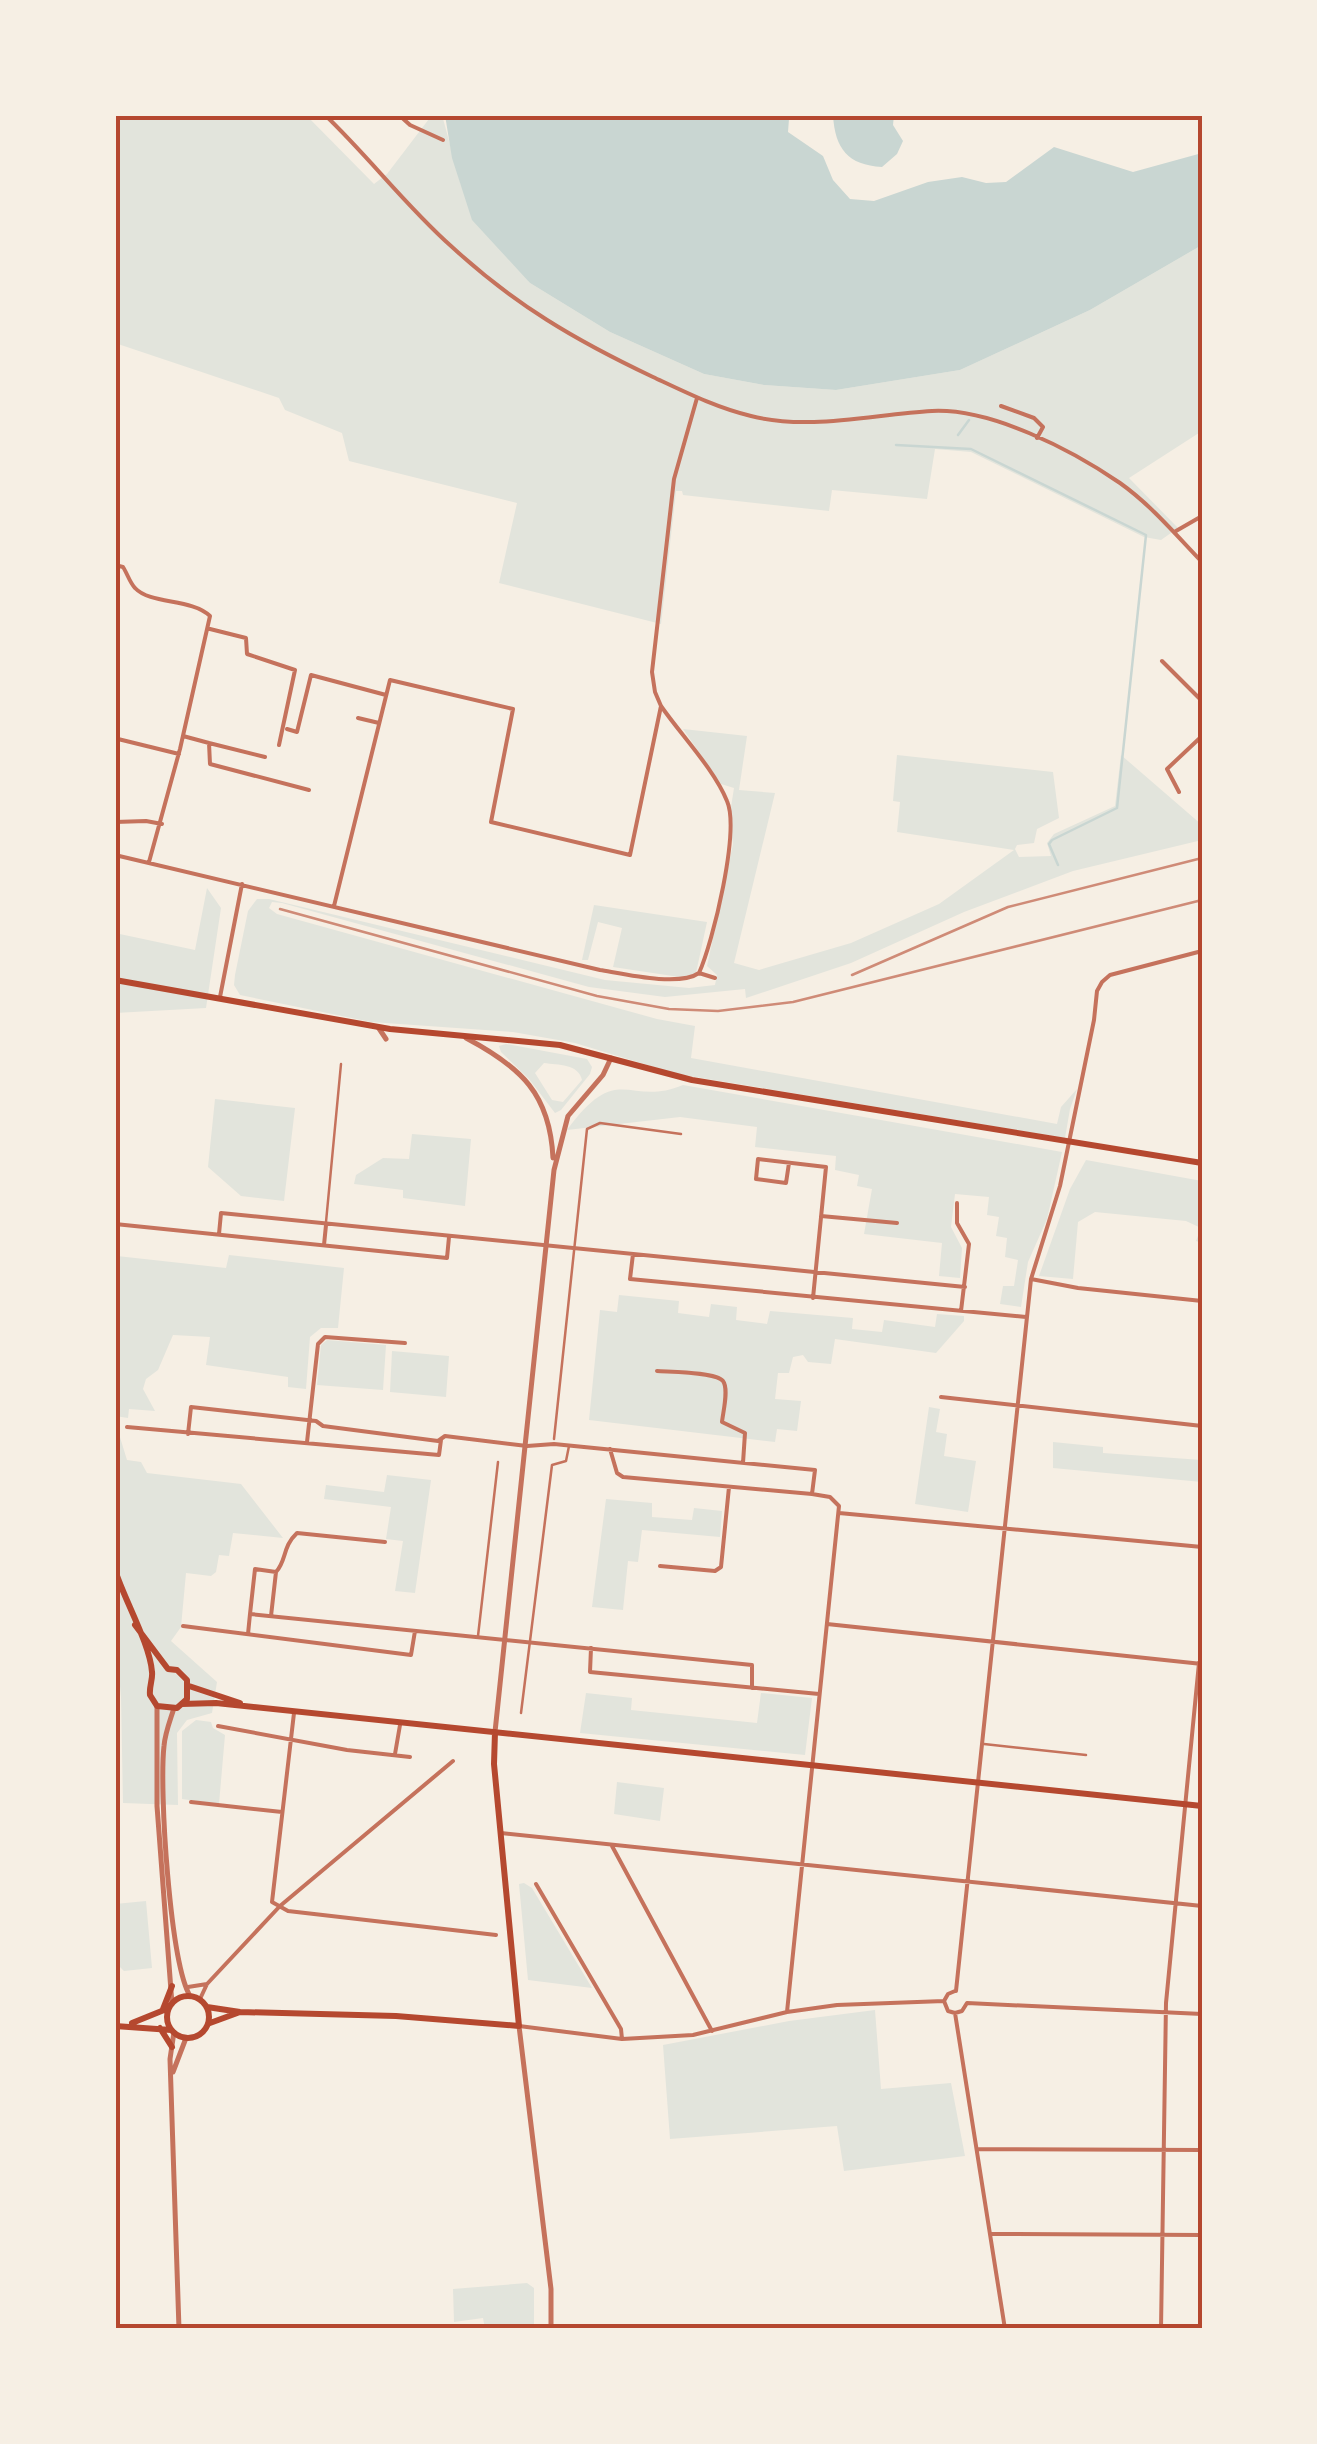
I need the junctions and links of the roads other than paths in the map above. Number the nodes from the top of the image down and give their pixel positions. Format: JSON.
{"nodes":[{"id":1,"x":326,"y":115,"type":"edge"},
{"id":2,"x":399,"y":115,"type":"edge"},
{"id":3,"x":443,"y":140,"type":"dead end"},
{"id":4,"x":697,"y":398,"type":"junction"},
{"id":5,"x":1001,"y":406,"type":"dead end"},
{"id":6,"x":1037,"y":438,"type":"junction"},
{"id":7,"x":1202,"y":516,"type":"edge"},
{"id":8,"x":1174,"y":532,"type":"junction"},
{"id":9,"x":1202,"y":562,"type":"edge"},
{"id":10,"x":115,"y":565,"type":"edge"},
{"id":11,"x":209,"y":629,"type":"junction"},
{"id":12,"x":1162,"y":661,"type":"dead end"},
{"id":13,"x":386,"y":695,"type":"junction"},
{"id":14,"x":1202,"y":701,"type":"edge"},
{"id":15,"x":661,"y":706,"type":"junction"},
{"id":16,"x":358,"y":718,"type":"dead end"},
{"id":17,"x":379,"y":724,"type":"junction"},
{"id":18,"x":287,"y":729,"type":"dead end"},
{"id":19,"x":183,"y":736,"type":"junction"},
{"id":20,"x":1202,"y":736,"type":"edge"},
{"id":21,"x":118,"y":739,"type":"dead end"},
{"id":22,"x":209,"y":743,"type":"junction"},
{"id":23,"x":279,"y":744,"type":"dead end"},
{"id":24,"x":179,"y":754,"type":"junction"},
{"id":25,"x":265,"y":756,"type":"dead end"},
{"id":26,"x":310,"y":790,"type":"dead end"},
{"id":27,"x":1179,"y":792,"type":"dead end"},
{"id":28,"x":115,"y":822,"type":"edge"},
{"id":29,"x":162,"y":824,"type":"junction"},
{"id":30,"x":115,"y":855,"type":"edge"},
{"id":31,"x":149,"y":862,"type":"junction"},
{"id":32,"x":242,"y":884,"type":"junction"},
{"id":33,"x":334,"y":906,"type":"junction"},
{"id":34,"x":1202,"y":951,"type":"edge"},
{"id":35,"x":699,"y":973,"type":"junction"},
{"id":36,"x":715,"y":978,"type":"dead end"},
{"id":37,"x":115,"y":980,"type":"edge"},
{"id":38,"x":220,"y":1000,"type":"junction"},
{"id":39,"x":463,"y":1037,"type":"junction"},
{"id":40,"x":611,"y":1058,"type":"junction"},
{"id":41,"x":340,"y":1064,"type":"dead end"},
{"id":42,"x":681,"y":1134,"type":"dead end"},
{"id":43,"x":1068,"y":1141,"type":"junction"},
{"id":44,"x":789,"y":1163,"type":"junction"},
{"id":45,"x":1202,"y":1163,"type":"edge"},
{"id":46,"x":554,"y":1170,"type":"junction"},
{"id":47,"x":957,"y":1202,"type":"dead end"},
{"id":48,"x":821,"y":1216,"type":"junction"},
{"id":49,"x":897,"y":1223,"type":"dead end"},
{"id":50,"x":115,"y":1224,"type":"edge"},
{"id":51,"x":326,"y":1225,"type":"junction"},
{"id":52,"x":219,"y":1234,"type":"junction"},
{"id":53,"x":450,"y":1237,"type":"junction"},
{"id":54,"x":324,"y":1245,"type":"junction"},
{"id":55,"x":546,"y":1245,"type":"junction"},
{"id":56,"x":575,"y":1247,"type":"junction"},
{"id":57,"x":633,"y":1254,"type":"junction"},
{"id":58,"x":816,"y":1272,"type":"junction"},
{"id":59,"x":1031,"y":1279,"type":"junction"},
{"id":60,"x":965,"y":1287,"type":"junction"},
{"id":61,"x":813,"y":1298,"type":"junction"},
{"id":62,"x":1202,"y":1302,"type":"edge"},
{"id":63,"x":961,"y":1311,"type":"junction"},
{"id":64,"x":1026,"y":1317,"type":"junction"},
{"id":65,"x":405,"y":1343,"type":"dead end"},
{"id":66,"x":657,"y":1370,"type":"dead end"},
{"id":67,"x":941,"y":1397,"type":"dead end"},
{"id":68,"x":1017,"y":1406,"type":"junction"},
{"id":69,"x":310,"y":1420,"type":"junction"},
{"id":70,"x":1202,"y":1426,"type":"edge"},
{"id":71,"x":127,"y":1427,"type":"dead end"},
{"id":72,"x":188,"y":1434,"type":"junction"},
{"id":73,"x":554,"y":1438,"type":"dead end"},
{"id":74,"x":441,"y":1440,"type":"junction"},
{"id":75,"x":307,"y":1442,"type":"junction"},
{"id":76,"x":570,"y":1445,"type":"junction"},
{"id":77,"x":527,"y":1446,"type":"junction"},
{"id":78,"x":610,"y":1449,"type":"junction"},
{"id":79,"x":498,"y":1462,"type":"dead end"},
{"id":80,"x":743,"y":1462,"type":"junction"},
{"id":81,"x":730,"y":1487,"type":"junction"},
{"id":82,"x":812,"y":1494,"type":"junction"},
{"id":83,"x":839,"y":1513,"type":"junction"},
{"id":84,"x":1004,"y":1529,"type":"junction"},
{"id":85,"x":385,"y":1542,"type":"dead end"},
{"id":86,"x":1202,"y":1547,"type":"edge"},
{"id":87,"x":660,"y":1566,"type":"dead end"},
{"id":88,"x":115,"y":1570,"type":"edge"},
{"id":89,"x":276,"y":1572,"type":"junction"},
{"id":90,"x":250,"y":1614,"type":"junction"},
{"id":91,"x":271,"y":1616,"type":"junction"},
{"id":92,"x":828,"y":1624,"type":"junction"},
{"id":93,"x":136,"y":1625,"type":"junction"},
{"id":94,"x":184,"y":1626,"type":"dead end"},
{"id":95,"x":414,"y":1631,"type":"junction"},
{"id":96,"x":248,"y":1634,"type":"junction"},
{"id":97,"x":478,"y":1638,"type":"junction"},
{"id":98,"x":506,"y":1640,"type":"junction"},
{"id":99,"x":992,"y":1641,"type":"junction"},
{"id":100,"x":530,"y":1643,"type":"junction"},
{"id":101,"x":591,"y":1648,"type":"junction"},
{"id":102,"x":1200,"y":1664,"type":"edge"},
{"id":103,"x":168,"y":1669,"type":"junction"},
{"id":104,"x":153,"y":1676,"type":"junction"},
{"id":105,"x":189,"y":1686,"type":"junction"},
{"id":106,"x":752,"y":1688,"type":"junction"},
{"id":107,"x":819,"y":1694,"type":"junction"},
{"id":108,"x":157,"y":1706,"type":"junction"},
{"id":109,"x":178,"y":1706,"type":"junction"},
{"id":110,"x":251,"y":1707,"type":"junction"},
{"id":111,"x":294,"y":1713,"type":"junction"},
{"id":112,"x":522,"y":1714,"type":"dead end"},
{"id":113,"x":400,"y":1724,"type":"junction"},
{"id":114,"x":218,"y":1726,"type":"dead end"},
{"id":115,"x":495,"y":1732,"type":"junction"},
{"id":116,"x":289,"y":1740,"type":"junction"},
{"id":117,"x":983,"y":1744,"type":"junction"},
{"id":118,"x":395,"y":1754,"type":"junction"},
{"id":119,"x":1086,"y":1755,"type":"dead end"},
{"id":120,"x":410,"y":1757,"type":"dead end"},
{"id":121,"x":454,"y":1762,"type":"dead end"},
{"id":122,"x":811,"y":1766,"type":"junction"},
{"id":123,"x":979,"y":1783,"type":"junction"},
{"id":124,"x":191,"y":1802,"type":"dead end"},
{"id":125,"x":1188,"y":1804,"type":"junction"},
{"id":126,"x":1202,"y":1806,"type":"edge"},
{"id":127,"x":282,"y":1812,"type":"junction"},
{"id":128,"x":500,"y":1833,"type":"junction"},
{"id":129,"x":611,"y":1844,"type":"junction"},
{"id":130,"x":800,"y":1863,"type":"junction"},
{"id":131,"x":969,"y":1883,"type":"junction"},
{"id":132,"x":536,"y":1884,"type":"dead end"},
{"id":133,"x":1175,"y":1903,"type":"junction"},
{"id":134,"x":280,"y":1906,"type":"junction"},
{"id":135,"x":1202,"y":1906,"type":"edge"},
{"id":136,"x":496,"y":1935,"type":"dead end"},
{"id":137,"x":183,"y":1984,"type":"junction"},
{"id":138,"x":207,"y":1984,"type":"junction"},
{"id":139,"x":172,"y":1986,"type":"junction"},
{"id":140,"x":956,"y":1991,"type":"junction"},
{"id":141,"x":190,"y":1996,"type":"junction"},
{"id":142,"x":964,"y":1998,"type":"junction"},
{"id":143,"x":200,"y":1999,"type":"junction"},
{"id":144,"x":944,"y":2002,"type":"junction"},
{"id":145,"x":170,"y":2006,"type":"junction"},
{"id":146,"x":207,"y":2007,"type":"junction"},
{"id":147,"x":240,"y":2012,"type":"junction"},
{"id":148,"x":788,"y":2012,"type":"junction"},
{"id":149,"x":1166,"y":2012,"type":"junction"},
{"id":150,"x":956,"y":2013,"type":"junction"},
{"id":151,"x":1202,"y":2014,"type":"edge"},
{"id":152,"x":154,"y":2016,"type":"junction"},
{"id":153,"x":208,"y":2024,"type":"junction"},
{"id":154,"x":118,"y":2026,"type":"edge"},
{"id":155,"x":519,"y":2026,"type":"junction"},
{"id":156,"x":160,"y":2027,"type":"junction"},
{"id":157,"x":172,"y":2031,"type":"junction"},
{"id":158,"x":712,"y":2031,"type":"junction"},
{"id":159,"x":186,"y":2038,"type":"junction"},
{"id":160,"x":622,"y":2039,"type":"junction"},
{"id":161,"x":172,"y":2047,"type":"junction"},
{"id":162,"x":172,"y":2074,"type":"junction"},
{"id":163,"x":977,"y":2149,"type":"junction"},
{"id":164,"x":1163,"y":2150,"type":"junction"},
{"id":165,"x":1202,"y":2150,"type":"edge"},
{"id":166,"x":990,"y":2234,"type":"junction"},
{"id":167,"x":1162,"y":2235,"type":"junction"},
{"id":168,"x":1202,"y":2235,"type":"edge"},
{"id":169,"x":179,"y":2329,"type":"edge"},
{"id":170,"x":551,"y":2329,"type":"edge"},
{"id":171,"x":1005,"y":2329,"type":"edge"},
{"id":172,"x":1161,"y":2329,"type":"edge"}],
"edges":[{"from":1,"to":4,"type":"street"},
{"from":2,"to":3,"type":"street"},
{"from":4,"to":6,"type":"street"},
{"from":4,"to":15,"type":"street"},
{"from":5,"to":6,"type":"street"},
{"from":6,"to":8,"type":"street"},
{"from":7,"to":8,"type":"street"},
{"from":8,"to":9,"type":"street"},
{"from":10,"to":11,"type":"street"},
{"from":11,"to":19,"type":"street"},
{"from":11,"to":23,"type":"street"},
{"from":12,"to":14,"type":"street"},
{"from":13,"to":15,"type":"street"},
{"from":13,"to":17,"type":"street"},
{"from":13,"to":18,"type":"street"},
{"from":15,"to":35,"type":"street"},
{"from":16,"to":17,"type":"street"},
{"from":17,"to":33,"type":"street"},
{"from":19,"to":22,"type":"street"},
{"from":19,"to":24,"type":"street"},
{"from":20,"to":27,"type":"street"},
{"from":21,"to":24,"type":"street"},
{"from":22,"to":25,"type":"street"},
{"from":22,"to":26,"type":"street"},
{"from":24,"to":29,"type":"street"},
{"from":28,"to":29,"type":"street"},
{"from":29,"to":31,"type":"street"},
{"from":30,"to":31,"type":"street"},
{"from":31,"to":32,"type":"street"},
{"from":32,"to":33,"type":"street"},
{"from":32,"to":38,"type":"street"},
{"from":33,"to":35,"type":"street"},
{"from":34,"to":43,"type":"street"},
{"from":35,"to":36,"type":"street"},
{"from":37,"to":38,"type":"main road"},
{"from":38,"to":39,"type":"main road"},
{"from":39,"to":40,"type":"main road"},
{"from":39,"to":46,"type":"street"},
{"from":40,"to":43,"type":"main road"},
{"from":40,"to":46,"type":"street"},
{"from":41,"to":51,"type":"lane"},
{"from":42,"to":56,"type":"lane"},
{"from":43,"to":45,"type":"main road"},
{"from":43,"to":59,"type":"street"},
{"from":44,"to":44,"type":"street"},
{"from":44,"to":48,"type":"street"},
{"from":46,"to":55,"type":"street"},
{"from":47,"to":60,"type":"street"},
{"from":48,"to":49,"type":"street"},
{"from":48,"to":58,"type":"street"},
{"from":50,"to":52,"type":"street"},
{"from":51,"to":52,"type":"street"},
{"from":51,"to":53,"type":"street"},
{"from":51,"to":54,"type":"street"},
{"from":52,"to":54,"type":"street"},
{"from":53,"to":54,"type":"street"},
{"from":53,"to":55,"type":"street"},
{"from":55,"to":56,"type":"street"},
{"from":55,"to":77,"type":"street"},
{"from":56,"to":57,"type":"street"},
{"from":56,"to":73,"type":"lane"},
{"from":57,"to":58,"type":"street"},
{"from":57,"to":61,"type":"street"},
{"from":58,"to":60,"type":"street"},
{"from":58,"to":61,"type":"street"},
{"from":59,"to":62,"type":"street"},
{"from":59,"to":64,"type":"street"},
{"from":60,"to":63,"type":"street"},
{"from":61,"to":63,"type":"street"},
{"from":63,"to":64,"type":"street"},
{"from":64,"to":68,"type":"street"},
{"from":65,"to":69,"type":"street"},
{"from":66,"to":80,"type":"street"},
{"from":67,"to":68,"type":"street"},
{"from":68,"to":70,"type":"street"},
{"from":68,"to":84,"type":"street"},
{"from":69,"to":72,"type":"street"},
{"from":69,"to":74,"type":"street"},
{"from":69,"to":75,"type":"street"},
{"from":71,"to":72,"type":"street"},
{"from":72,"to":75,"type":"street"},
{"from":74,"to":75,"type":"street"},
{"from":74,"to":77,"type":"street"},
{"from":76,"to":77,"type":"street"},
{"from":76,"to":78,"type":"street"},
{"from":76,"to":100,"type":"lane"},
{"from":77,"to":98,"type":"street"},
{"from":78,"to":80,"type":"street"},
{"from":78,"to":81,"type":"street"},
{"from":79,"to":97,"type":"lane"},
{"from":80,"to":82,"type":"street"},
{"from":81,"to":82,"type":"street"},
{"from":81,"to":87,"type":"street"},
{"from":82,"to":83,"type":"street"},
{"from":83,"to":84,"type":"street"},
{"from":83,"to":92,"type":"street"},
{"from":84,"to":86,"type":"street"},
{"from":84,"to":99,"type":"street"},
{"from":85,"to":89,"type":"street"},
{"from":88,"to":93,"type":"main road"},
{"from":89,"to":90,"type":"street"},
{"from":89,"to":91,"type":"street"},
{"from":90,"to":91,"type":"street"},
{"from":90,"to":96,"type":"street"},
{"from":91,"to":95,"type":"street"},
{"from":92,"to":99,"type":"street"},
{"from":92,"to":107,"type":"street"},
{"from":93,"to":103,"type":"main road"},
{"from":93,"to":104,"type":"main road"},
{"from":94,"to":96,"type":"street"},
{"from":95,"to":96,"type":"street"},
{"from":95,"to":97,"type":"street"},
{"from":97,"to":98,"type":"street"},
{"from":98,"to":100,"type":"street"},
{"from":98,"to":115,"type":"street"},
{"from":99,"to":102,"type":"street"},
{"from":99,"to":117,"type":"street"},
{"from":100,"to":101,"type":"street"},
{"from":100,"to":112,"type":"lane"},
{"from":101,"to":106,"type":"street"},
{"from":101,"to":106,"type":"street"},
{"from":102,"to":125,"type":"street"},
{"from":103,"to":104,"type":"main road"},
{"from":103,"to":105,"type":"main road"},
{"from":104,"to":108,"type":"main road"},
{"from":105,"to":109,"type":"main road"},
{"from":105,"to":110,"type":"main road"},
{"from":106,"to":107,"type":"street"},
{"from":107,"to":122,"type":"street"},
{"from":108,"to":109,"type":"main road"},
{"from":108,"to":139,"type":"street"},
{"from":109,"to":110,"type":"main road"},
{"from":109,"to":137,"type":"street"},
{"from":110,"to":111,"type":"main road"},
{"from":111,"to":113,"type":"main road"},
{"from":111,"to":116,"type":"street"},
{"from":113,"to":115,"type":"main road"},
{"from":113,"to":118,"type":"street"},
{"from":114,"to":116,"type":"street"},
{"from":115,"to":122,"type":"main road"},
{"from":115,"to":128,"type":"main road"},
{"from":116,"to":118,"type":"street"},
{"from":116,"to":127,"type":"street"},
{"from":117,"to":119,"type":"lane"},
{"from":117,"to":123,"type":"street"},
{"from":118,"to":120,"type":"street"},
{"from":121,"to":134,"type":"street"},
{"from":122,"to":123,"type":"main road"},
{"from":122,"to":130,"type":"street"},
{"from":123,"to":125,"type":"main road"},
{"from":123,"to":131,"type":"street"},
{"from":124,"to":127,"type":"street"},
{"from":125,"to":126,"type":"main road"},
{"from":125,"to":133,"type":"street"},
{"from":127,"to":134,"type":"street"},
{"from":128,"to":129,"type":"street"},
{"from":128,"to":155,"type":"main road"},
{"from":129,"to":130,"type":"street"},
{"from":129,"to":158,"type":"street"},
{"from":130,"to":131,"type":"street"},
{"from":130,"to":148,"type":"street"},
{"from":131,"to":133,"type":"street"},
{"from":131,"to":140,"type":"street"},
{"from":132,"to":160,"type":"street"},
{"from":133,"to":135,"type":"street"},
{"from":133,"to":149,"type":"street"},
{"from":134,"to":136,"type":"street"},
{"from":134,"to":138,"type":"street"},
{"from":137,"to":138,"type":"street"},
{"from":137,"to":141,"type":"street"},
{"from":138,"to":143,"type":"street"},
{"from":139,"to":145,"type":"street"},
{"from":139,"to":152,"type":"main road"},
{"from":140,"to":142,"type":"street"},
{"from":140,"to":144,"type":"street"},
{"from":141,"to":143,"type":"main road"},
{"from":141,"to":145,"type":"main road"},
{"from":142,"to":149,"type":"street"},
{"from":142,"to":150,"type":"street"},
{"from":143,"to":146,"type":"main road"},
{"from":144,"to":148,"type":"street"},
{"from":144,"to":150,"type":"street"},
{"from":145,"to":152,"type":"main road"},
{"from":145,"to":157,"type":"main road"},
{"from":146,"to":147,"type":"main road"},
{"from":146,"to":153,"type":"main road"},
{"from":147,"to":153,"type":"main road"},
{"from":147,"to":155,"type":"main road"},
{"from":148,"to":158,"type":"street"},
{"from":149,"to":151,"type":"street"},
{"from":149,"to":164,"type":"street"},
{"from":150,"to":163,"type":"street"},
{"from":152,"to":154,"type":"main road"},
{"from":153,"to":159,"type":"main road"},
{"from":154,"to":156,"type":"main road"},
{"from":155,"to":160,"type":"street"},
{"from":155,"to":170,"type":"street"},
{"from":156,"to":157,"type":"main road"},
{"from":156,"to":161,"type":"main road"},
{"from":157,"to":159,"type":"main road"},
{"from":157,"to":161,"type":"street"},
{"from":158,"to":160,"type":"street"},
{"from":159,"to":162,"type":"street"},
{"from":161,"to":162,"type":"street"},
{"from":162,"to":169,"type":"street"},
{"from":163,"to":164,"type":"street"},
{"from":163,"to":166,"type":"street"},
{"from":164,"to":165,"type":"street"},
{"from":164,"to":167,"type":"street"},
{"from":166,"to":167,"type":"street"},
{"from":166,"to":171,"type":"street"},
{"from":167,"to":168,"type":"street"},
{"from":167,"to":172,"type":"street"}]}
